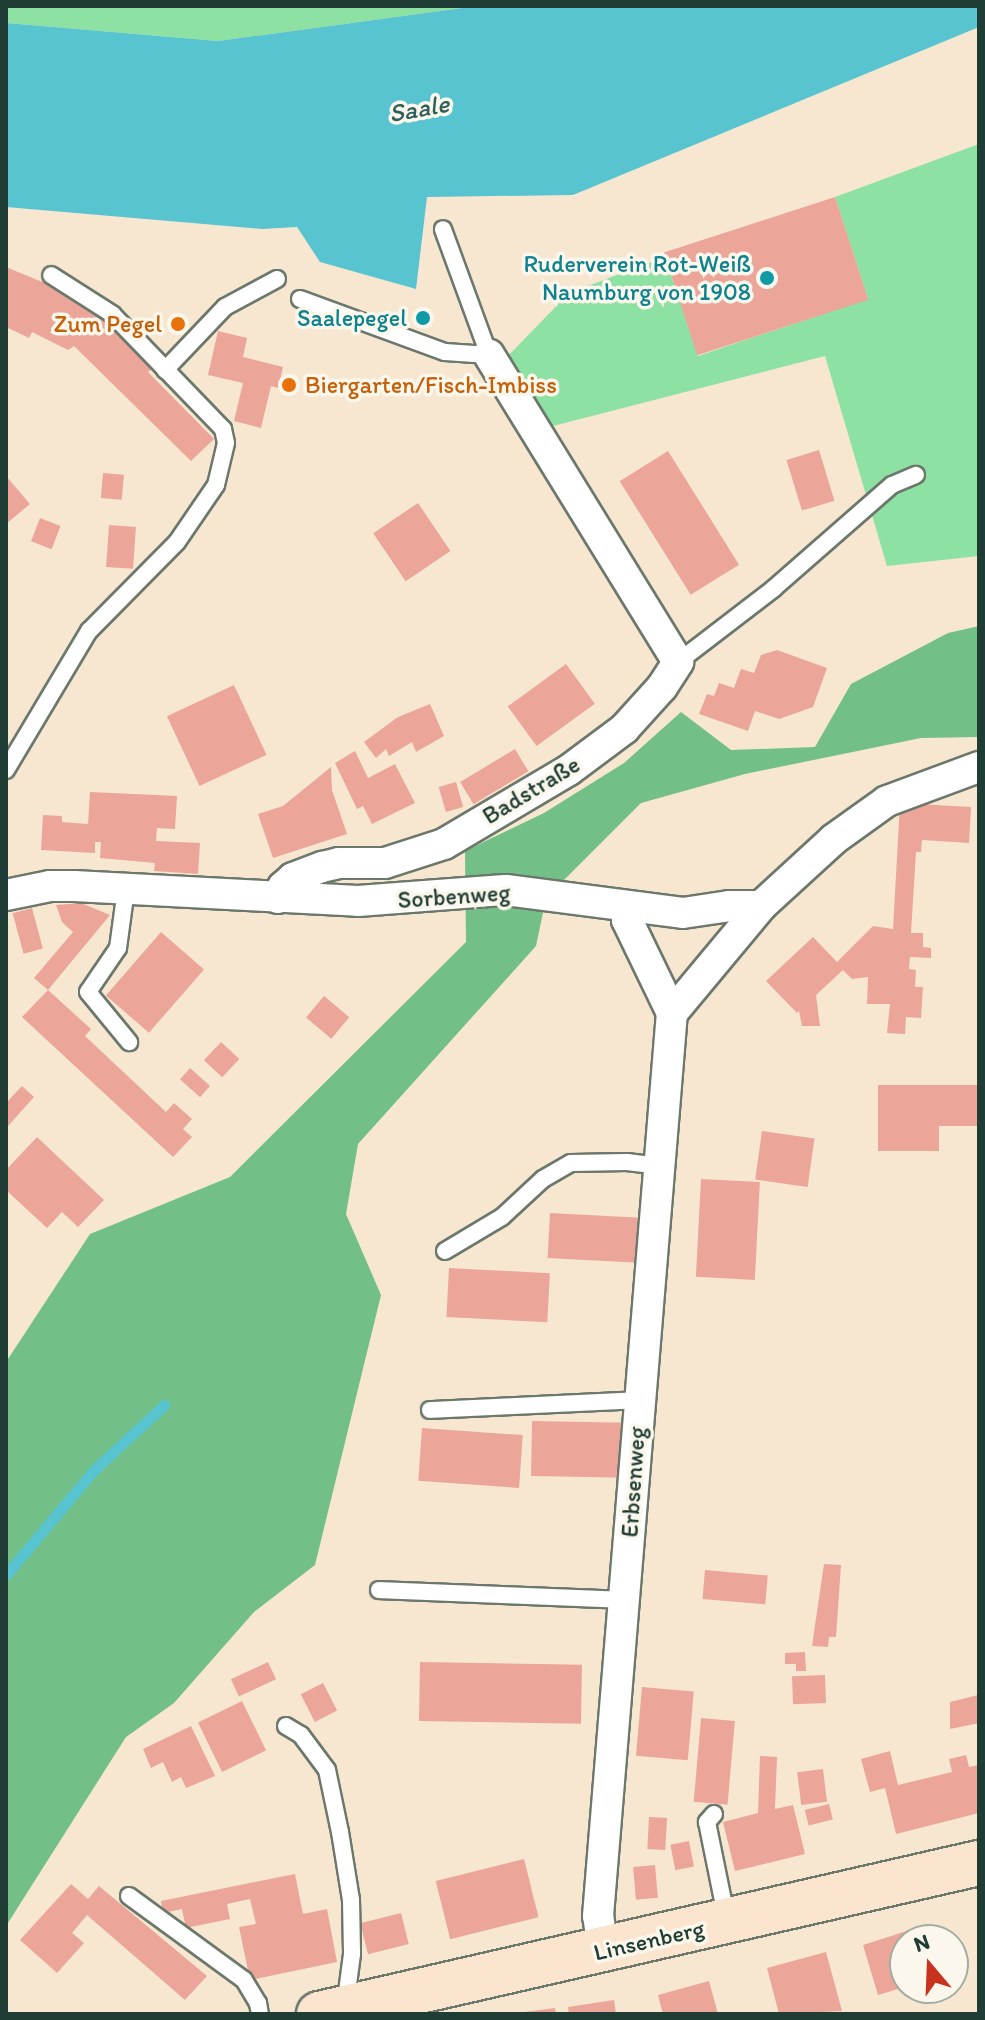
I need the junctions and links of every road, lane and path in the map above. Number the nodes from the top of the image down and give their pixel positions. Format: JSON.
{"nodes":[{"id":1,"x":443,"y":229,"type":"dead end"},
{"id":2,"x":51,"y":275,"type":"dead end"},
{"id":3,"x":277,"y":279,"type":"dead end"},
{"id":4,"x":300,"y":299,"type":"dead end"},
{"id":5,"x":489,"y":355,"type":"junction"},
{"id":6,"x":165,"y":370,"type":"junction"},
{"id":7,"x":916,"y":475,"type":"dead end"},
{"id":8,"x":678,"y":662,"type":"junction"},
{"id":9,"x":979,"y":767,"type":"edge"},
{"id":10,"x":6,"y":770,"type":"edge"},
{"id":11,"x":126,"y":889,"type":"junction"},
{"id":12,"x":6,"y":895,"type":"edge"},
{"id":13,"x":278,"y":898,"type":"junction"},
{"id":14,"x":761,"y":906,"type":"junction"},
{"id":15,"x":629,"y":908,"type":"junction"},
{"id":16,"x":672,"y":1013,"type":"junction"},
{"id":17,"x":129,"y":1042,"type":"dead end"},
{"id":18,"x":659,"y":1166,"type":"junction"},
{"id":19,"x":445,"y":1251,"type":"dead end"},
{"id":20,"x":639,"y":1400,"type":"junction"},
{"id":21,"x":430,"y":1410,"type":"dead end"},
{"id":22,"x":379,"y":1590,"type":"dead end"},
{"id":23,"x":625,"y":1600,"type":"junction"},
{"id":24,"x":286,"y":1726,"type":"dead end"},
{"id":25,"x":714,"y":1814,"type":"dead end"},
{"id":26,"x":979,"y":1863,"type":"edge"},
{"id":27,"x":129,"y":1896,"type":"dead end"},
{"id":28,"x":727,"y":1922,"type":"junction"},
{"id":29,"x":603,"y":1950,"type":"junction"},
{"id":30,"x":332,"y":2011,"type":"edge"},
{"id":31,"x":260,"y":2014,"type":"edge"}],
"edges":[{"from":1,"to":5,"type":"lane"},
{"from":2,"to":6,"type":"lane"},
{"from":3,"to":6,"type":"lane"},
{"from":4,"to":5,"type":"lane"},
{"from":5,"to":8,"type":"street"},
{"from":6,"to":10,"type":"lane"},
{"from":7,"to":8,"type":"lane"},
{"from":8,"to":13,"type":"street","name":"Badstraße"},
{"from":9,"to":14,"type":"street"},
{"from":11,"to":12,"type":"street"},
{"from":11,"to":13,"type":"street"},
{"from":11,"to":17,"type":"lane"},
{"from":13,"to":15,"type":"street","name":"Sorbenweg"},
{"from":14,"to":15,"type":"street","name":"Sorbenweg"},
{"from":14,"to":16,"type":"street"},
{"from":15,"to":16,"type":"street"},
{"from":16,"to":18,"type":"street","name":"Erbsenweg"},
{"from":18,"to":19,"type":"lane"},
{"from":18,"to":20,"type":"street","name":"Erbsenweg"},
{"from":20,"to":21,"type":"lane"},
{"from":20,"to":23,"type":"street","name":"Erbsenweg"},
{"from":22,"to":23,"type":"lane"},
{"from":23,"to":29,"type":"street","name":"Erbsenweg"},
{"from":24,"to":30,"type":"lane"},
{"from":25,"to":28,"type":"lane"},
{"from":26,"to":28,"type":"main road","name":"Linsenberg"},
{"from":27,"to":31,"type":"lane"},
{"from":28,"to":29,"type":"main road","name":"Linsenberg"},
{"from":29,"to":30,"type":"main road","name":"Linsenberg"}]}
